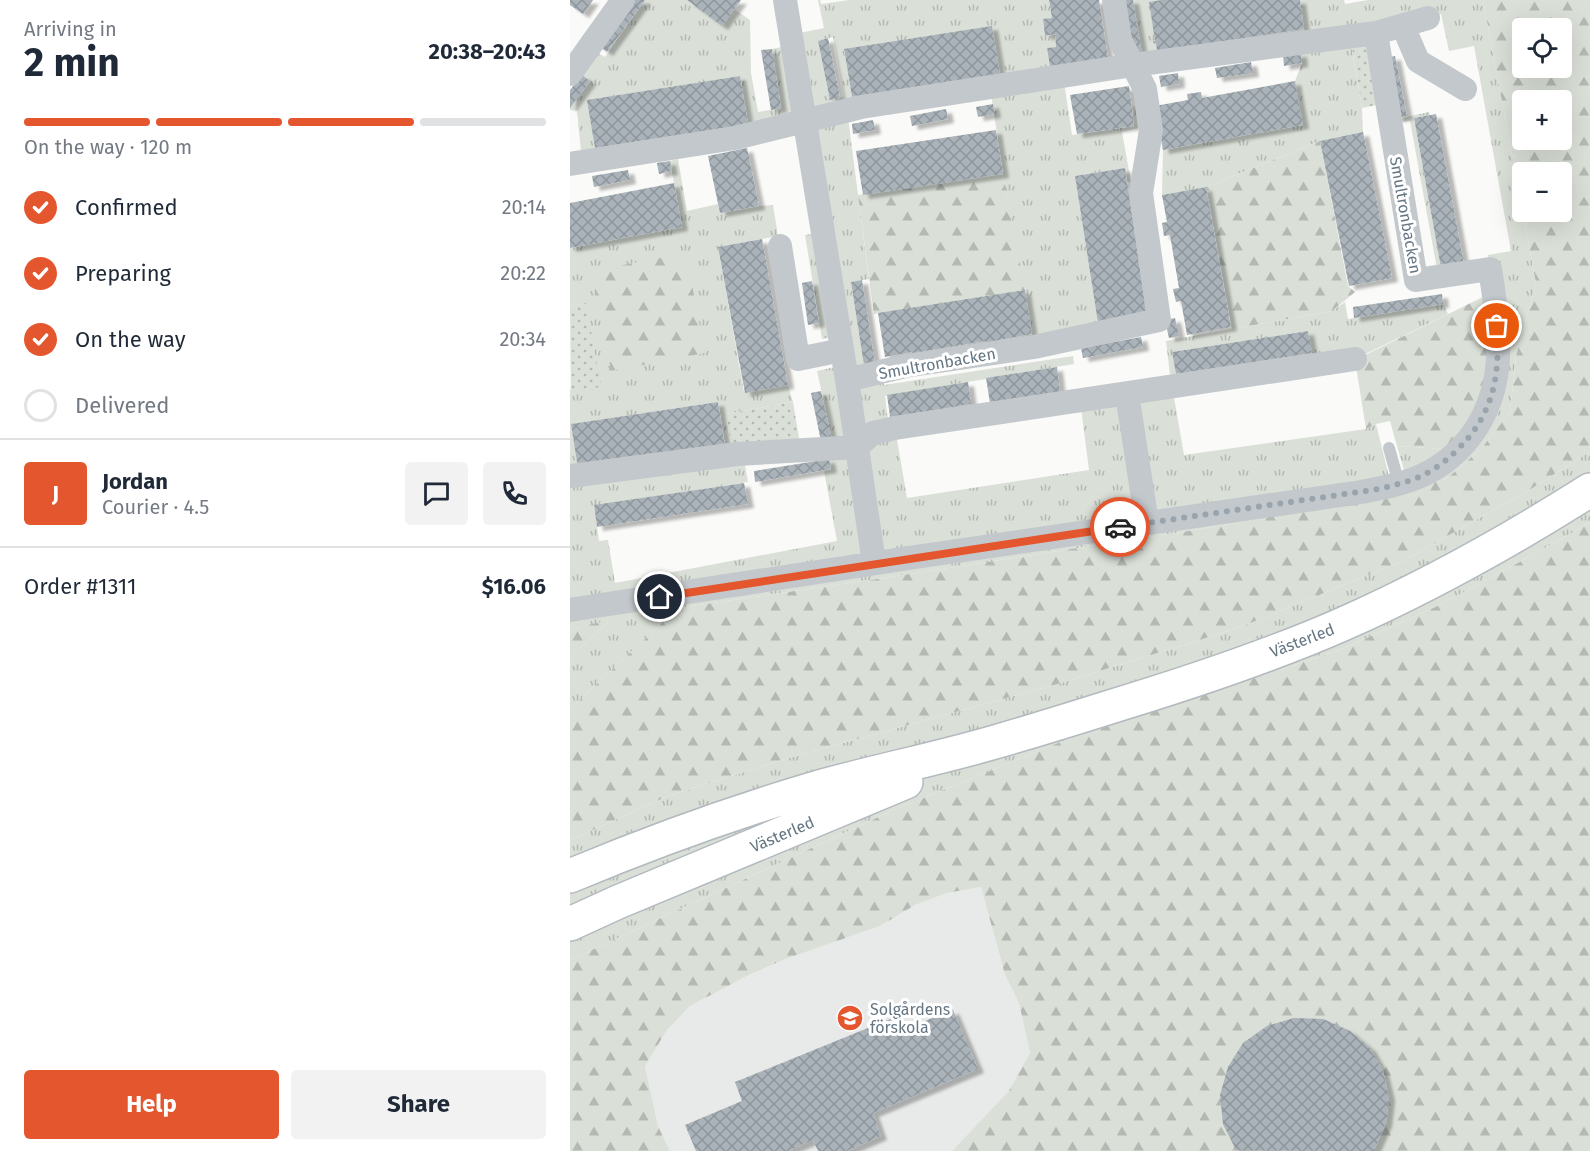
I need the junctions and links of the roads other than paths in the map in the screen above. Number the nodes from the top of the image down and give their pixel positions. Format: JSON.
{"nodes":[{"id":1,"x":623,"y":0,"type":"edge"},
{"id":2,"x":785,"y":0,"type":"edge"},
{"id":3,"x":1114,"y":0,"type":"edge"},
{"id":4,"x":1428,"y":18,"type":"dead end"},
{"id":5,"x":1403,"y":26,"type":"junction"},
{"id":6,"x":1376,"y":33,"type":"junction"},
{"id":7,"x":1133,"y":65,"type":"junction"},
{"id":8,"x":570,"y":74,"type":"edge"},
{"id":9,"x":1465,"y":89,"type":"dead end"},
{"id":10,"x":804,"y":121,"type":"junction"},
{"id":11,"x":570,"y":164,"type":"edge"},
{"id":12,"x":780,"y":246,"type":"dead end"},
{"id":13,"x":842,"y":350,"type":"junction"},
{"id":14,"x":1355,"y":360,"type":"dead end"},
{"id":15,"x":847,"y":380,"type":"junction"},
{"id":16,"x":1127,"y":394,"type":"junction"},
{"id":17,"x":857,"y":447,"type":"junction"},
{"id":18,"x":1389,"y":448,"type":"dead end"},
{"id":19,"x":570,"y":476,"type":"edge"},
{"id":20,"x":1399,"y":484,"type":"junction"},
{"id":21,"x":1590,"y":490,"type":"edge"},
{"id":22,"x":1147,"y":523,"type":"junction"},
{"id":23,"x":874,"y":563,"type":"junction"},
{"id":24,"x":570,"y":610,"type":"edge"},
{"id":25,"x":993,"y":743,"type":"junction"},
{"id":26,"x":570,"y":876,"type":"edge"},
{"id":27,"x":570,"y":924,"type":"edge"}],
"edges":[{"from":1,"to":8,"type":"street"},
{"from":2,"to":10,"type":"street"},
{"from":3,"to":7,"type":"street","name":"Smultronbacken"},
{"from":4,"to":5,"type":"street"},
{"from":5,"to":6,"type":"street"},
{"from":5,"to":9,"type":"street"},
{"from":6,"to":7,"type":"street"},
{"from":6,"to":20,"type":"street","name":"Smultronbacken"},
{"from":7,"to":10,"type":"street"},
{"from":7,"to":15,"type":"street","name":"Smultronbacken"},
{"from":10,"to":11,"type":"street"},
{"from":10,"to":13,"type":"street"},
{"from":12,"to":13,"type":"street"},
{"from":13,"to":15,"type":"street"},
{"from":14,"to":16,"type":"street"},
{"from":15,"to":17,"type":"street"},
{"from":16,"to":17,"type":"street"},
{"from":16,"to":22,"type":"street"},
{"from":17,"to":19,"type":"street"},
{"from":17,"to":23,"type":"street"},
{"from":18,"to":20,"type":"lane"},
{"from":20,"to":22,"type":"street","name":"Smultronbacken"},
{"from":21,"to":25,"type":"street","name":"Västerled"},
{"from":22,"to":23,"type":"street","name":"Smultronbacken"},
{"from":23,"to":24,"type":"street","name":"Smultronbacken"},
{"from":25,"to":26,"type":"street","name":"Västerled"},
{"from":25,"to":27,"type":"street","name":"Västerled"}]}
